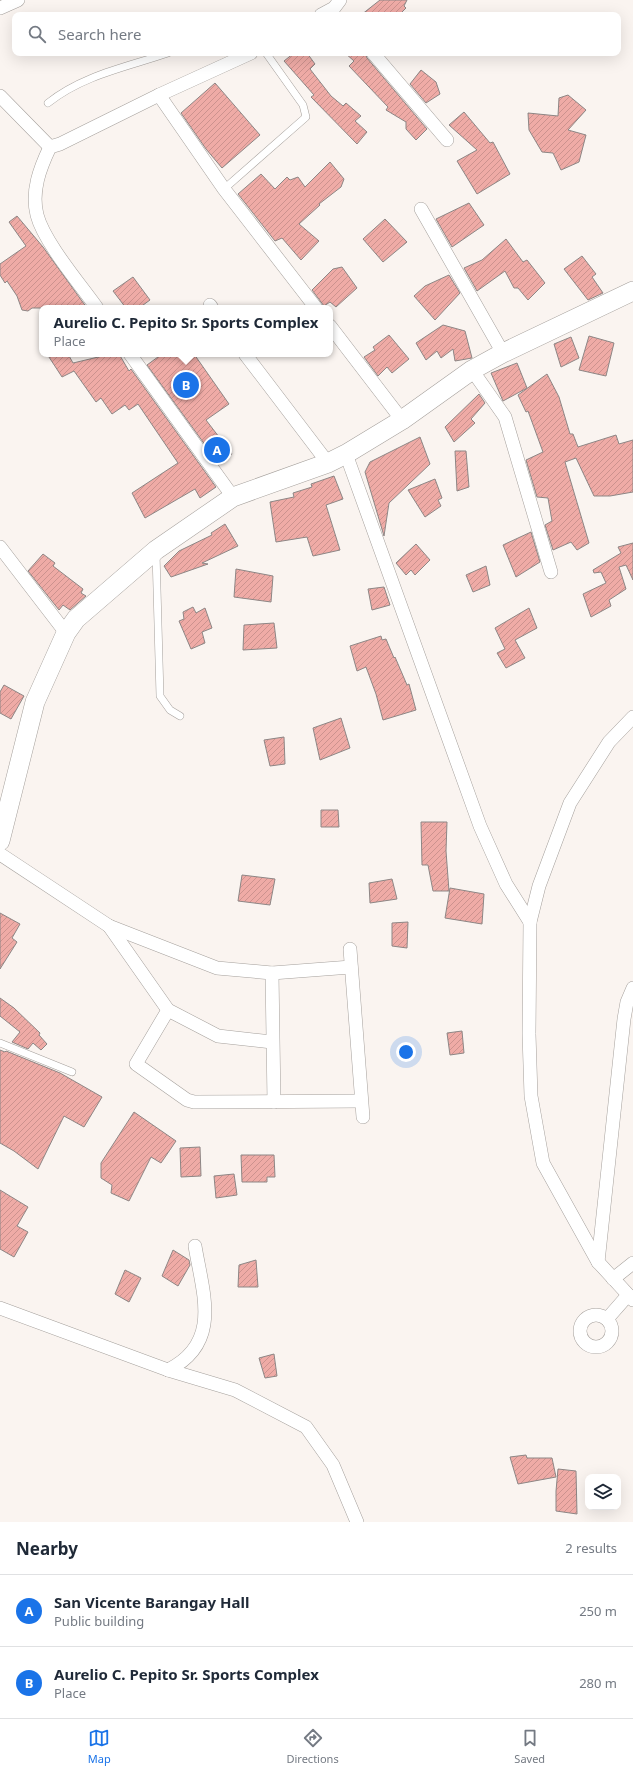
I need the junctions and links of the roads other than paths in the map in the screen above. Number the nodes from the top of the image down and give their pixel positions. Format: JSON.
{"nodes":[{"id":1,"x":18,"y":0,"type":"edge"},
{"id":2,"x":0,"y":8,"type":"edge"},
{"id":3,"x":338,"y":8,"type":"edge"},
{"id":4,"x":328,"y":12,"type":"edge"},
{"id":5,"x":159,"y":56,"type":"edge"},
{"id":6,"x":244,"y":56,"type":"edge"},
{"id":7,"x":268,"y":56,"type":"edge"},
{"id":8,"x":375,"y":56,"type":"edge"},
{"id":9,"x":159,"y":95,"type":"junction"},
{"id":10,"x":0,"y":96,"type":"edge"},
{"id":11,"x":48,"y":102,"type":"dead end"},
{"id":12,"x":447,"y":140,"type":"dead end"},
{"id":13,"x":50,"y":147,"type":"junction"},
{"id":14,"x":224,"y":188,"type":"junction"},
{"id":15,"x":421,"y":209,"type":"dead end"},
{"id":16,"x":633,"y":291,"type":"edge"},
{"id":17,"x":95,"y":305,"type":"edge"},
{"id":18,"x":314,"y":305,"type":"edge"},
{"id":19,"x":333,"y":330,"type":"edge"},
{"id":20,"x":503,"y":353,"type":"junction"},
{"id":21,"x":132,"y":357,"type":"edge"},
{"id":22,"x":247,"y":357,"type":"edge"},
{"id":23,"x":472,"y":370,"type":"junction"},
{"id":24,"x":402,"y":420,"type":"junction"},
{"id":25,"x":346,"y":454,"type":"junction"},
{"id":26,"x":328,"y":463,"type":"junction"},
{"id":27,"x":233,"y":497,"type":"junction"},
{"id":28,"x":0,"y":547,"type":"edge"},
{"id":29,"x":156,"y":550,"type":"junction"},
{"id":30,"x":551,"y":572,"type":"dead end"},
{"id":31,"x":66,"y":633,"type":"junction"},
{"id":32,"x":180,"y":716,"type":"dead end"},
{"id":33,"x":633,"y":717,"type":"edge"},
{"id":34,"x":0,"y":841,"type":"edge"},
{"id":35,"x":0,"y":854,"type":"edge"},
{"id":36,"x":530,"y":922,"type":"junction"},
{"id":37,"x":109,"y":926,"type":"junction"},
{"id":38,"x":350,"y":949,"type":"dead end"},
{"id":39,"x":351,"y":967,"type":"junction"},
{"id":40,"x":272,"y":973,"type":"junction"},
{"id":41,"x":633,"y":988,"type":"edge"},
{"id":42,"x":168,"y":1010,"type":"junction"},
{"id":43,"x":272,"y":1042,"type":"junction"},
{"id":44,"x":0,"y":1043,"type":"edge"},
{"id":45,"x":72,"y":1072,"type":"dead end"},
{"id":46,"x":361,"y":1101,"type":"junction"},
{"id":47,"x":274,"y":1102,"type":"junction"},
{"id":48,"x":363,"y":1117,"type":"dead end"},
{"id":49,"x":195,"y":1246,"type":"dead end"},
{"id":50,"x":598,"y":1262,"type":"junction"},
{"id":51,"x":633,"y":1263,"type":"edge"},
{"id":52,"x":613,"y":1279,"type":"junction"},
{"id":53,"x":630,"y":1297,"type":"edge"},
{"id":54,"x":0,"y":1308,"type":"edge"},
{"id":55,"x":607,"y":1319,"type":"dead end"},
{"id":56,"x":168,"y":1370,"type":"junction"},
{"id":57,"x":357,"y":1522,"type":"edge"}],
"edges":[{"from":1,"to":2,"type":"street"},
{"from":3,"to":4,"type":"street"},
{"from":5,"to":11,"type":"lane"},
{"from":6,"to":9,"type":"street"},
{"from":7,"to":14,"type":"lane"},
{"from":8,"to":12,"type":"street"},
{"from":9,"to":13,"type":"street"},
{"from":9,"to":14,"type":"street"},
{"from":10,"to":13,"type":"street"},
{"from":13,"to":17,"type":"street"},
{"from":14,"to":18,"type":"street"},
{"from":15,"to":20,"type":"street"},
{"from":16,"to":20,"type":"street"},
{"from":19,"to":24,"type":"street"},
{"from":20,"to":23,"type":"street"},
{"from":21,"to":27,"type":"street"},
{"from":22,"to":26,"type":"street"},
{"from":23,"to":24,"type":"street"},
{"from":23,"to":30,"type":"street"},
{"from":24,"to":25,"type":"street"},
{"from":25,"to":26,"type":"street"},
{"from":25,"to":36,"type":"street"},
{"from":26,"to":27,"type":"street"},
{"from":27,"to":29,"type":"street"},
{"from":28,"to":31,"type":"street"},
{"from":29,"to":31,"type":"street"},
{"from":29,"to":32,"type":"lane"},
{"from":31,"to":34,"type":"street"},
{"from":33,"to":36,"type":"street"},
{"from":35,"to":37,"type":"street"},
{"from":36,"to":50,"type":"street"},
{"from":37,"to":40,"type":"street"},
{"from":37,"to":42,"type":"street"},
{"from":38,"to":39,"type":"street"},
{"from":39,"to":40,"type":"street"},
{"from":39,"to":46,"type":"street"},
{"from":40,"to":43,"type":"street"},
{"from":41,"to":50,"type":"street"},
{"from":42,"to":43,"type":"street"},
{"from":42,"to":47,"type":"street"},
{"from":43,"to":47,"type":"street"},
{"from":44,"to":45,"type":"lane"},
{"from":46,"to":47,"type":"street"},
{"from":46,"to":48,"type":"street"},
{"from":49,"to":56,"type":"street"},
{"from":50,"to":52,"type":"street"},
{"from":51,"to":52,"type":"street"},
{"from":52,"to":53,"type":"street"},
{"from":53,"to":55,"type":"street"},
{"from":54,"to":56,"type":"street"},
{"from":56,"to":57,"type":"street"}]}
